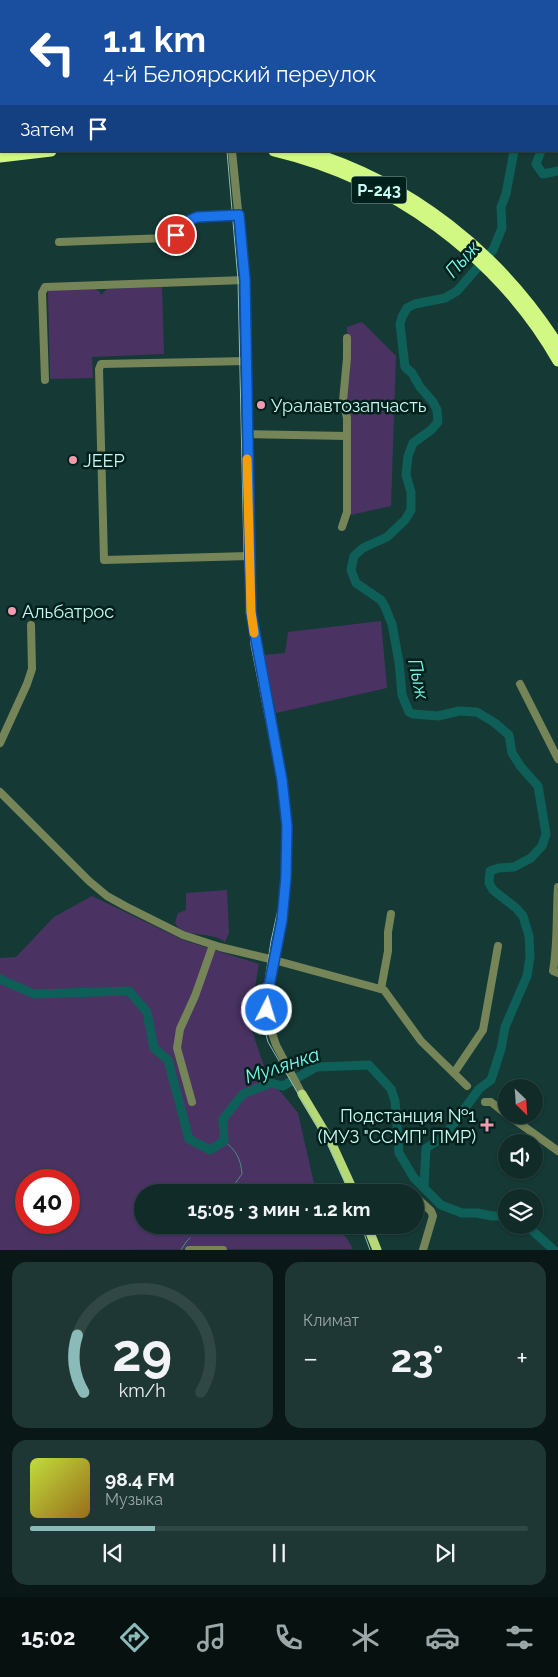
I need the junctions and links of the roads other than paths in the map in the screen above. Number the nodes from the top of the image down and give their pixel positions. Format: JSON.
{"nodes":[{"id":1,"x":42,"y":152,"type":"edge"},
{"id":2,"x":232,"y":152,"type":"edge"},
{"id":3,"x":277,"y":152,"type":"edge"},
{"id":4,"x":309,"y":152,"type":"edge"},
{"id":5,"x":0,"y":157,"type":"edge"},
{"id":6,"x":239,"y":215,"type":"junction"},
{"id":7,"x":59,"y":242,"type":"dead end"},
{"id":8,"x":474,"y":251,"type":"junction"},
{"id":9,"x":498,"y":274,"type":"junction"},
{"id":10,"x":245,"y":280,"type":"junction"},
{"id":11,"x":347,"y":338,"type":"dead end"},
{"id":12,"x":558,"y":345,"type":"edge"},
{"id":13,"x":247,"y":360,"type":"junction"},
{"id":14,"x":558,"y":361,"type":"edge"},
{"id":15,"x":45,"y":380,"type":"dead end"},
{"id":16,"x":247,"y":434,"type":"junction"},
{"id":17,"x":348,"y":436,"type":"junction"},
{"id":18,"x":342,"y":527,"type":"dead end"},
{"id":19,"x":249,"y":556,"type":"junction"},
{"id":20,"x":31,"y":625,"type":"dead end"},
{"id":21,"x":520,"y":684,"type":"dead end"},
{"id":22,"x":0,"y":743,"type":"edge"},
{"id":23,"x":558,"y":759,"type":"edge"},
{"id":24,"x":0,"y":792,"type":"edge"},
{"id":25,"x":558,"y":887,"type":"edge"},
{"id":26,"x":390,"y":914,"type":"dead end"},
{"id":27,"x":213,"y":945,"type":"junction"},
{"id":28,"x":498,"y":946,"type":"dead end"},
{"id":29,"x":274,"y":960,"type":"junction"},
{"id":30,"x":555,"y":972,"type":"edge"},
{"id":31,"x":381,"y":989,"type":"junction"},
{"id":32,"x":454,"y":1073,"type":"junction"},
{"id":33,"x":467,"y":1086,"type":"dead end"},
{"id":34,"x":302,"y":1094,"type":"joint"},
{"id":35,"x":192,"y":1102,"type":"dead end"},
{"id":36,"x":485,"y":1102,"type":"dead end"},
{"id":37,"x":498,"y":1107,"type":"edge"},
{"id":38,"x":521,"y":1124,"type":"edge"},
{"id":39,"x":558,"y":1151,"type":"edge"},
{"id":40,"x":350,"y":1184,"type":"edge"},
{"id":41,"x":424,"y":1205,"type":"edge"},
{"id":42,"x":371,"y":1234,"type":"edge"},
{"id":43,"x":190,"y":1249,"type":"edge"},
{"id":44,"x":223,"y":1250,"type":"edge"},
{"id":45,"x":377,"y":1250,"type":"edge"},
{"id":46,"x":423,"y":1250,"type":"edge"}],
"edges":[{"from":1,"to":5,"type":"highway"},
{"from":2,"to":6,"type":"street"},
{"from":3,"to":8,"type":"highway","number":"Р-243"},
{"from":4,"to":8,"type":"highway","number":"Р-243"},
{"from":6,"to":7,"type":"street"},
{"from":6,"to":10,"type":"street"},
{"from":8,"to":9,"type":"highway","number":"Р-243"},
{"from":9,"to":12,"type":"highway","number":"Р-243"},
{"from":9,"to":14,"type":"highway","number":"Р-243"},
{"from":10,"to":13,"type":"street"},
{"from":10,"to":15,"type":"street"},
{"from":11,"to":17,"type":"street"},
{"from":13,"to":16,"type":"street"},
{"from":13,"to":19,"type":"street"},
{"from":16,"to":17,"type":"street"},
{"from":16,"to":19,"type":"street"},
{"from":17,"to":18,"type":"street"},
{"from":19,"to":29,"type":"street"},
{"from":20,"to":22,"type":"street"},
{"from":21,"to":23,"type":"street"},
{"from":24,"to":27,"type":"street"},
{"from":25,"to":30,"type":"street"},
{"from":26,"to":31,"type":"street"},
{"from":27,"to":29,"type":"street"},
{"from":27,"to":35,"type":"street"},
{"from":28,"to":32,"type":"street"},
{"from":29,"to":31,"type":"street"},
{"from":29,"to":34,"type":"street"},
{"from":31,"to":32,"type":"street"},
{"from":32,"to":33,"type":"street"},
{"from":34,"to":40,"type":"main road"},
{"from":36,"to":37,"type":"street"},
{"from":38,"to":39,"type":"street"},
{"from":41,"to":46,"type":"street"},
{"from":42,"to":45,"type":"main road"},
{"from":43,"to":44,"type":"street"}]}
